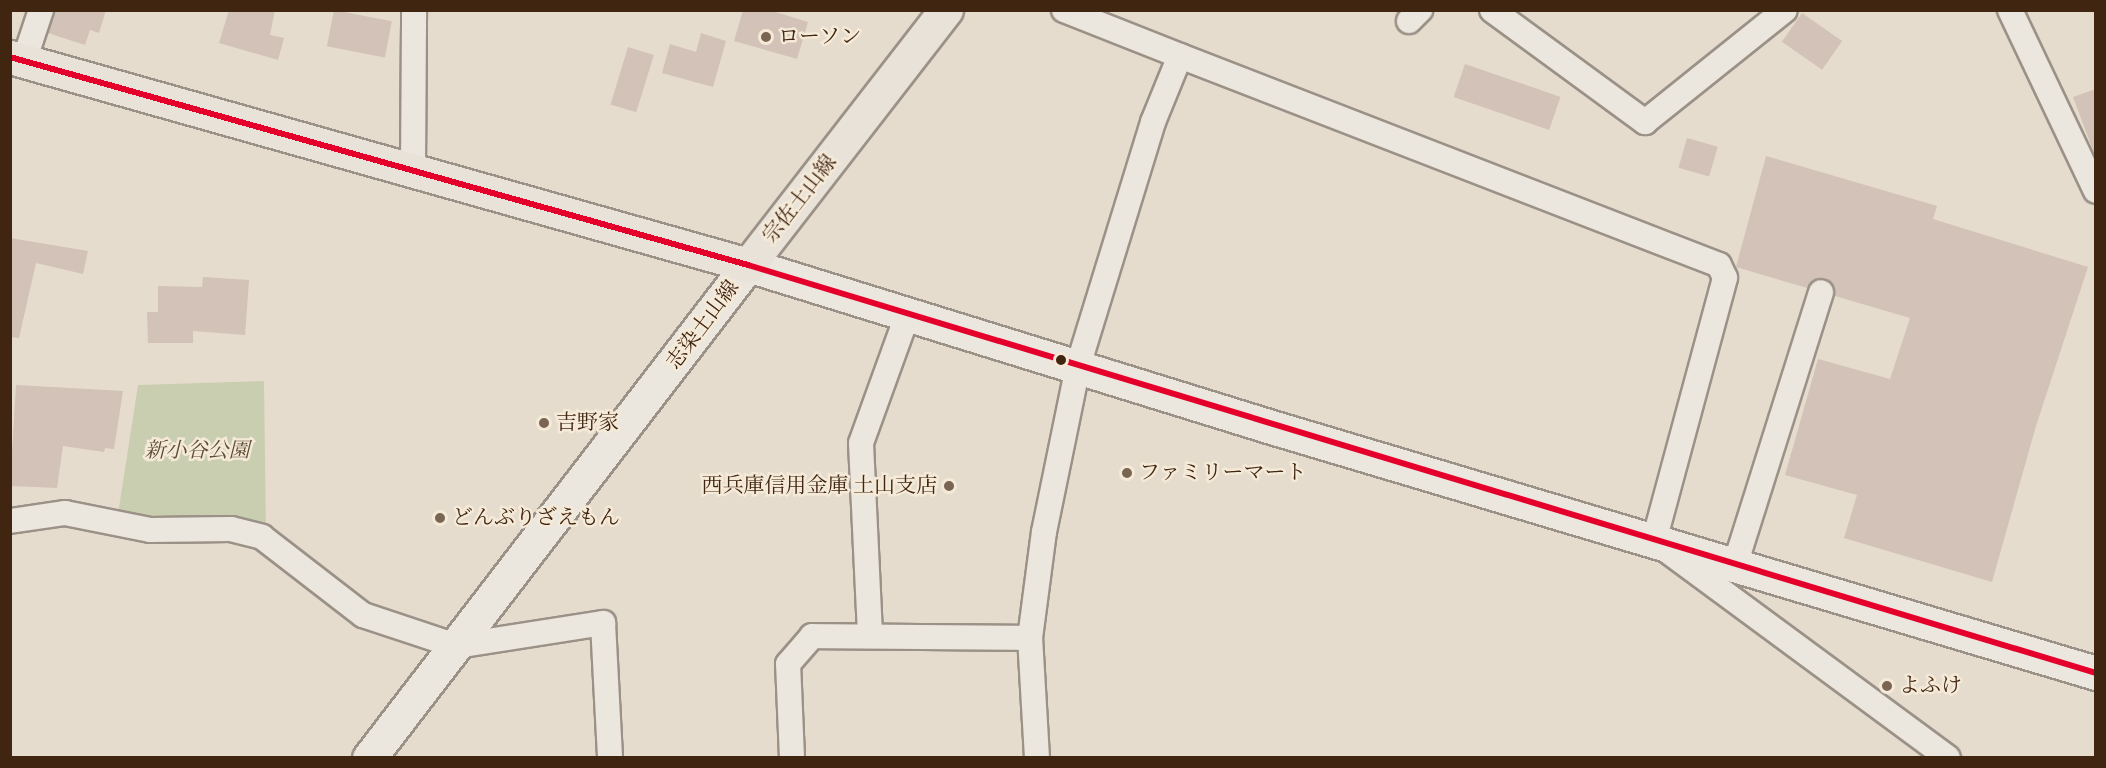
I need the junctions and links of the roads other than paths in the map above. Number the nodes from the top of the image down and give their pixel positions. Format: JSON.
{"nodes":[{"id":1,"x":41,"y":10,"type":"edge"},
{"id":2,"x":414,"y":10,"type":"edge"},
{"id":3,"x":946,"y":10,"type":"edge"},
{"id":4,"x":1064,"y":10,"type":"edge"},
{"id":5,"x":1492,"y":10,"type":"edge"},
{"id":6,"x":1785,"y":10,"type":"edge"},
{"id":7,"x":2010,"y":10,"type":"edge"},
{"id":8,"x":1179,"y":56,"type":"junction"},
{"id":9,"x":17,"y":59,"type":"edge"},
{"id":10,"x":413,"y":167,"type":"junction"},
{"id":11,"x":2096,"y":191,"type":"edge"},
{"id":12,"x":748,"y":265,"type":"junction"},
{"id":13,"x":1821,"y":292,"type":"dead end"},
{"id":14,"x":907,"y":315,"type":"junction"},
{"id":15,"x":1078,"y":366,"type":"junction"},
{"id":16,"x":10,"y":520,"type":"edge"},
{"id":17,"x":1654,"y":541,"type":"junction"},
{"id":18,"x":1735,"y":565,"type":"junction"},
{"id":19,"x":870,"y":634,"type":"junction"},
{"id":20,"x":1030,"y":638,"type":"junction"},
{"id":21,"x":456,"y":646,"type":"junction"},
{"id":22,"x":2096,"y":673,"type":"edge"},
{"id":23,"x":369,"y":758,"type":"edge"},
{"id":24,"x":610,"y":758,"type":"edge"},
{"id":25,"x":792,"y":758,"type":"edge"},
{"id":26,"x":1037,"y":758,"type":"edge"},
{"id":27,"x":1948,"y":758,"type":"edge"}],
"edges":[{"from":1,"to":9,"type":"street"},
{"from":2,"to":10,"type":"street"},
{"from":3,"to":12,"type":"main road","name":"宗佐土山線"},
{"from":4,"to":8,"type":"street"},
{"from":5,"to":6,"type":"street"},
{"from":7,"to":11,"type":"street"},
{"from":8,"to":15,"type":"street"},
{"from":8,"to":17,"type":"street"},
{"from":9,"to":10,"type":"main road","name":"宗佐土山線"},
{"from":10,"to":12,"type":"main road","name":"宗佐土山線"},
{"from":12,"to":14,"type":"main road","name":"志染土山線"},
{"from":12,"to":21,"type":"main road","name":"志染土山線"},
{"from":13,"to":18,"type":"street"},
{"from":14,"to":15,"type":"main road","name":"志染土山線"},
{"from":14,"to":19,"type":"street"},
{"from":15,"to":17,"type":"main road","name":"志染土山線"},
{"from":15,"to":20,"type":"street"},
{"from":16,"to":21,"type":"street"},
{"from":17,"to":18,"type":"main road","name":"志染土山線"},
{"from":17,"to":27,"type":"street"},
{"from":18,"to":22,"type":"main road","name":"志染土山線"},
{"from":19,"to":20,"type":"street"},
{"from":19,"to":25,"type":"street"},
{"from":20,"to":26,"type":"street"},
{"from":21,"to":23,"type":"main road","name":"志染土山線"},
{"from":21,"to":24,"type":"street"}]}
